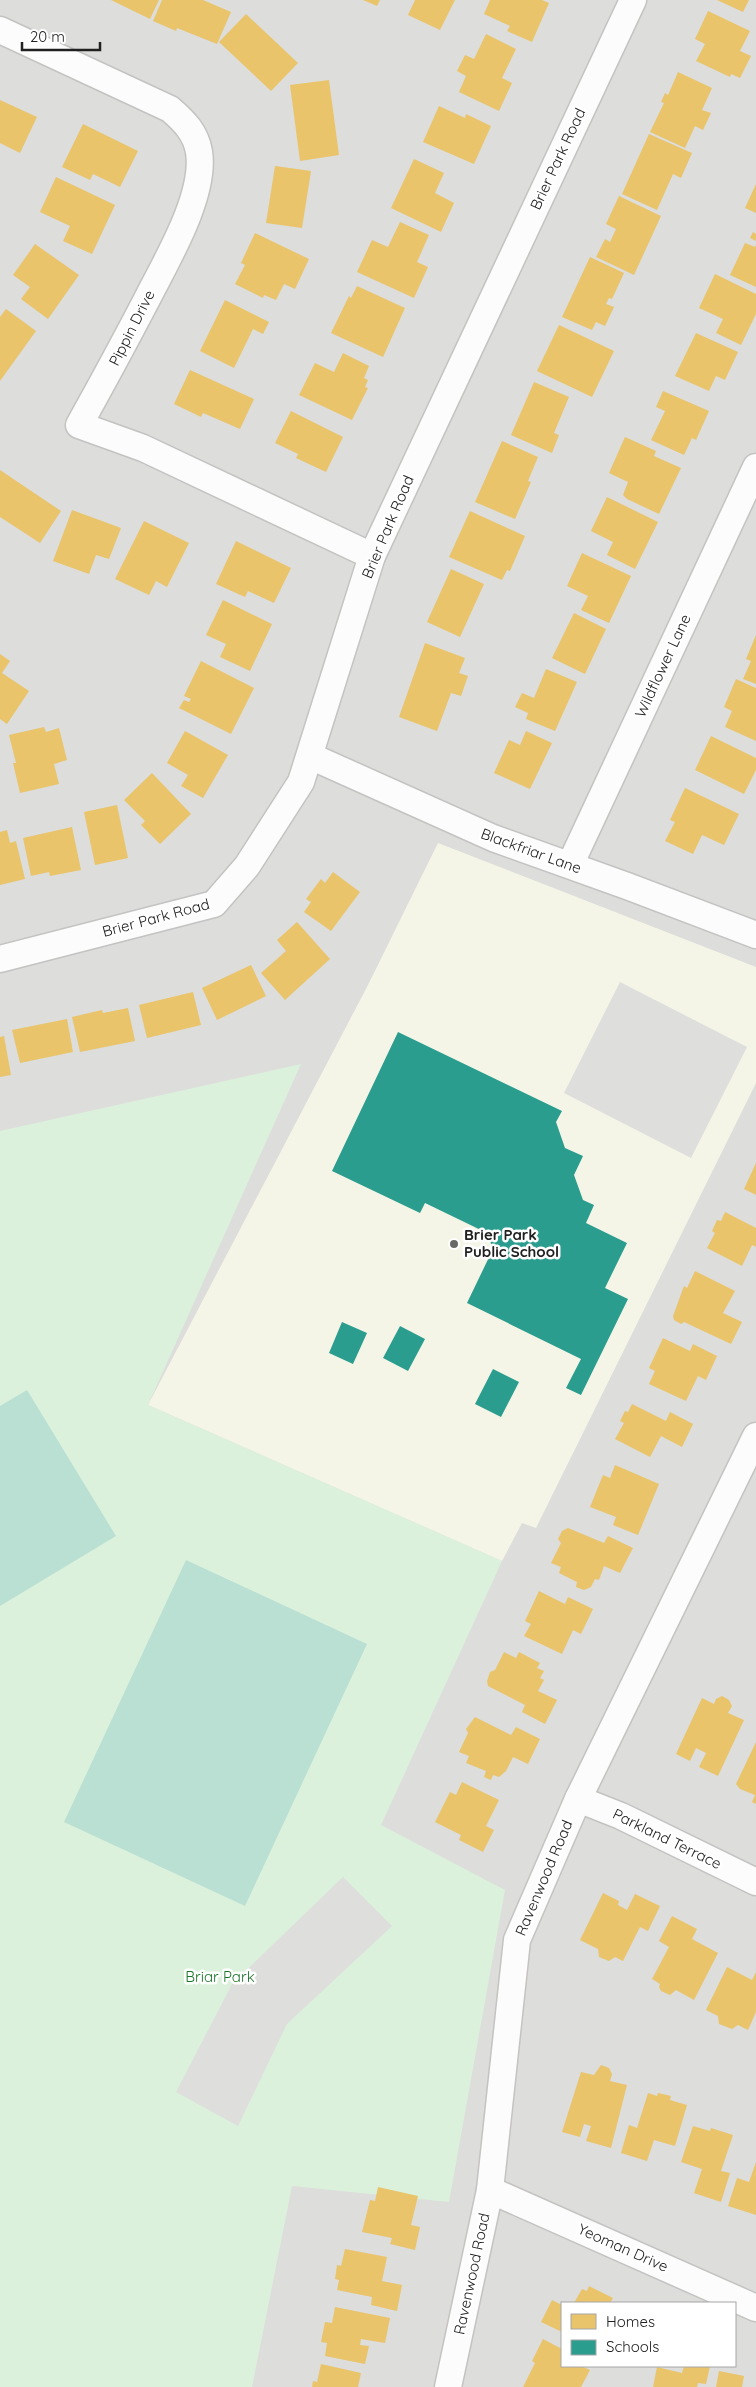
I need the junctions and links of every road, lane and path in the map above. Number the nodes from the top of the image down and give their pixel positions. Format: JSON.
{"nodes":[{"id":1,"x":633,"y":0,"type":"edge"},
{"id":2,"x":0,"y":30,"type":"edge"},
{"id":3,"x":756,"y":467,"type":"edge"},
{"id":4,"x":372,"y":556,"type":"junction"},
{"id":5,"x":310,"y":756,"type":"junction"},
{"id":6,"x":570,"y":865,"type":"junction"},
{"id":7,"x":756,"y":935,"type":"edge"},
{"id":8,"x":0,"y":959,"type":"edge"},
{"id":9,"x":756,"y":1436,"type":"edge"},
{"id":10,"x":578,"y":1799,"type":"junction"},
{"id":11,"x":756,"y":1882,"type":"edge"},
{"id":12,"x":490,"y":2190,"type":"junction"},
{"id":13,"x":756,"y":2308,"type":"edge"},
{"id":14,"x":448,"y":2387,"type":"edge"}],
"edges":[{"from":1,"to":4,"type":"street","name":"Brier Park Road"},
{"from":2,"to":4,"type":"street","name":"Pippin Drive"},
{"from":3,"to":6,"type":"street","name":"Wildflower Lane"},
{"from":4,"to":5,"type":"street","name":"Brier Park Road"},
{"from":5,"to":6,"type":"street","name":"Blackfriar Lane"},
{"from":5,"to":8,"type":"street","name":"Brier Park Road"},
{"from":6,"to":7,"type":"street","name":"Blackfriar Lane"},
{"from":9,"to":10,"type":"street","name":"Ravenwood Road"},
{"from":10,"to":11,"type":"street","name":"Parkland Terrace"},
{"from":10,"to":12,"type":"street","name":"Ravenwood Road"},
{"from":12,"to":13,"type":"street","name":"Yeoman Drive"},
{"from":12,"to":14,"type":"street","name":"Ravenwood Road"}]}
